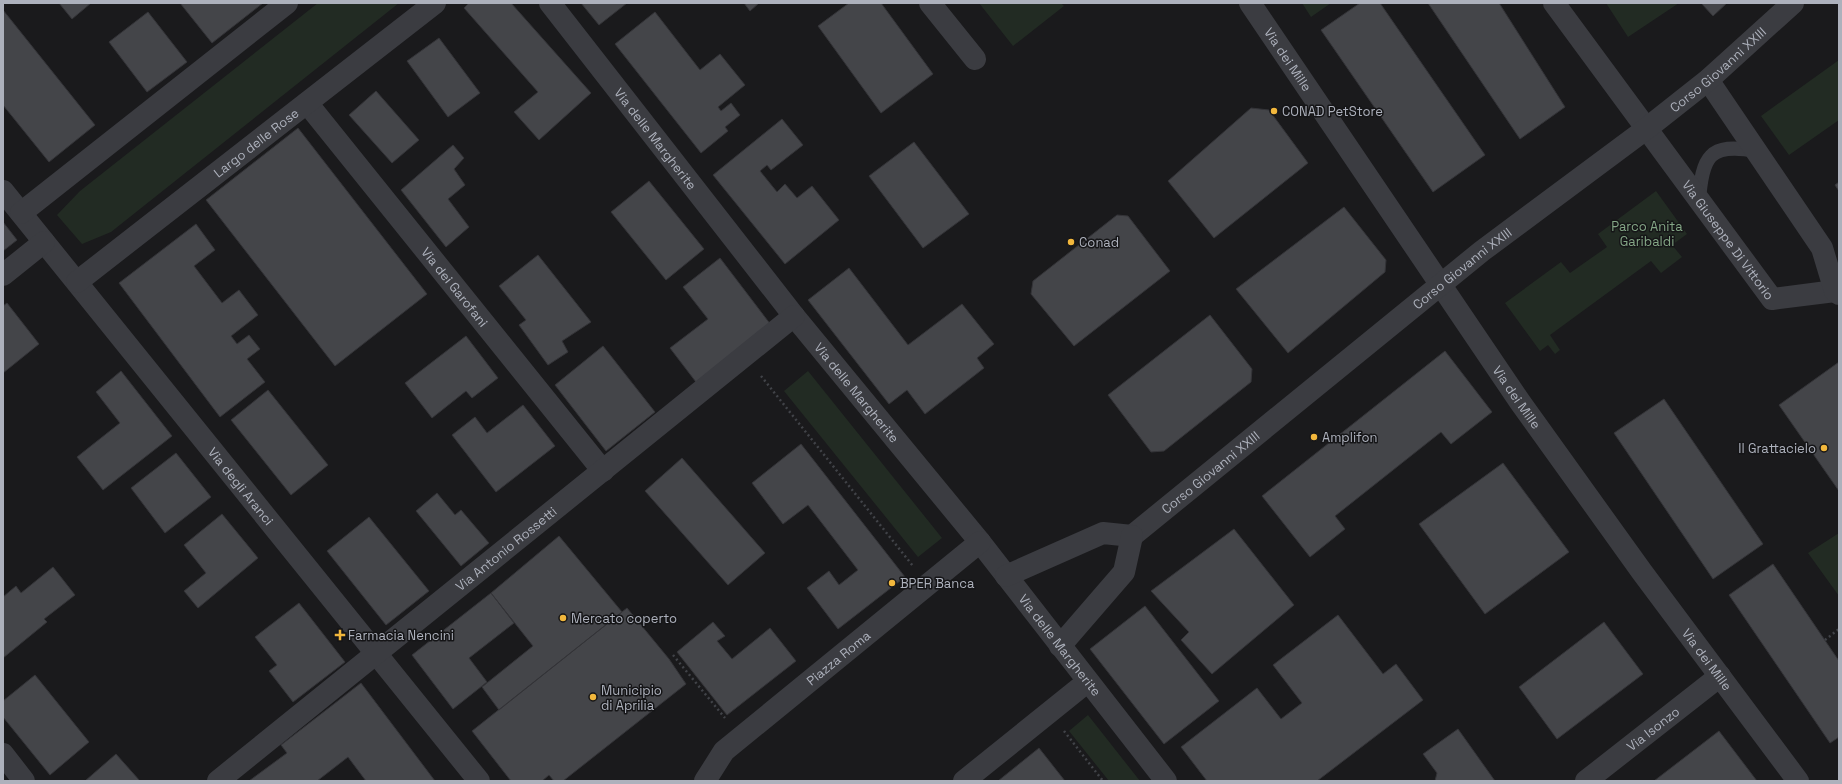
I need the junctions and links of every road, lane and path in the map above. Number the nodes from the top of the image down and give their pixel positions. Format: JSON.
{"nodes":[{"id":1,"x":287,"y":3,"type":"edge"},
{"id":2,"x":435,"y":3,"type":"edge"},
{"id":3,"x":550,"y":3,"type":"edge"},
{"id":4,"x":930,"y":3,"type":"edge"},
{"id":5,"x":1250,"y":3,"type":"edge"},
{"id":6,"x":1554,"y":3,"type":"edge"},
{"id":7,"x":1793,"y":3,"type":"edge"},
{"id":8,"x":975,"y":59,"type":"dead end"},
{"id":9,"x":1708,"y":80,"type":"junction"},
{"id":10,"x":307,"y":103,"type":"junction"},
{"id":11,"x":1646,"y":129,"type":"junction"},
{"id":12,"x":1756,"y":151,"type":"junction"},
{"id":13,"x":3,"y":191,"type":"edge"},
{"id":14,"x":1699,"y":200,"type":"junction"},
{"id":15,"x":21,"y":213,"type":"junction"},
{"id":16,"x":44,"y":242,"type":"junction"},
{"id":17,"x":3,"y":275,"type":"edge"},
{"id":18,"x":77,"y":282,"type":"junction"},
{"id":19,"x":1440,"y":284,"type":"junction"},
{"id":20,"x":1837,"y":292,"type":"edge"},
{"id":21,"x":794,"y":316,"type":"junction"},
{"id":22,"x":758,"y":373,"type":"dead end"},
{"id":23,"x":603,"y":471,"type":"junction"},
{"id":24,"x":1132,"y":536,"type":"junction"},
{"id":25,"x":980,"y":542,"type":"junction"},
{"id":26,"x":917,"y":571,"type":"dead end"},
{"id":27,"x":1006,"y":576,"type":"junction"},
{"id":28,"x":1839,"y":629,"type":"edge"},
{"id":29,"x":1825,"y":640,"type":"dead end"},
{"id":30,"x":1060,"y":646,"type":"junction"},
{"id":31,"x":376,"y":653,"type":"junction"},
{"id":32,"x":673,"y":655,"type":"dead end"},
{"id":33,"x":1720,"y":676,"type":"junction"},
{"id":34,"x":1087,"y":682,"type":"junction"},
{"id":35,"x":729,"y":723,"type":"dead end"},
{"id":36,"x":1061,"y":727,"type":"dead end"},
{"id":37,"x":3,"y":754,"type":"edge"},
{"id":38,"x":24,"y":781,"type":"edge"},
{"id":39,"x":218,"y":781,"type":"edge"},
{"id":40,"x":479,"y":781,"type":"edge"},
{"id":41,"x":705,"y":781,"type":"edge"},
{"id":42,"x":964,"y":781,"type":"edge"},
{"id":43,"x":1103,"y":781,"type":"edge"},
{"id":44,"x":1166,"y":781,"type":"edge"},
{"id":45,"x":1586,"y":781,"type":"edge"},
{"id":46,"x":1798,"y":781,"type":"edge"}],
"edges":[{"from":1,"to":15,"type":"street"},
{"from":2,"to":10,"type":"street","name":"Largo delle Rose"},
{"from":3,"to":21,"type":"street","name":"Via delle Margherite"},
{"from":4,"to":8,"type":"street"},
{"from":5,"to":19,"type":"street","name":"Via dei Mille"},
{"from":6,"to":11,"type":"street","name":"Via Giuseppe Di Vittorio"},
{"from":7,"to":9,"type":"street","name":"Corso Giovanni XXIII"},
{"from":9,"to":11,"type":"street","name":"Corso Giovanni XXIII"},
{"from":9,"to":12,"type":"street","name":"Via Giuseppe Di Vittorio"},
{"from":10,"to":18,"type":"street","name":"Largo delle Rose"},
{"from":10,"to":23,"type":"street","name":"Via dei Garofani"},
{"from":11,"to":14,"type":"street","name":"Via Giuseppe Di Vittorio"},
{"from":11,"to":19,"type":"street","name":"Corso Giovanni XXIII"},
{"from":12,"to":14,"type":"lane"},
{"from":12,"to":20,"type":"street","name":"Via Giuseppe Di Vittorio"},
{"from":13,"to":15,"type":"street","name":"Via degli Aranci"},
{"from":14,"to":20,"type":"street","name":"Via Giuseppe Di Vittorio"},
{"from":15,"to":16,"type":"street","name":"Via degli Aranci"},
{"from":16,"to":17,"type":"street"},
{"from":16,"to":18,"type":"street","name":"Via degli Aranci"},
{"from":18,"to":31,"type":"street","name":"Via degli Aranci"},
{"from":19,"to":24,"type":"street","name":"Corso Giovanni XXIII"},
{"from":19,"to":33,"type":"street","name":"Via dei Mille"},
{"from":21,"to":23,"type":"street","name":"Via Antonio Rossetti"},
{"from":21,"to":25,"type":"street","name":"Via delle Margherite"},
{"from":22,"to":26,"type":"path"},
{"from":23,"to":31,"type":"street","name":"Via Antonio Rossetti"},
{"from":24,"to":27,"type":"street"},
{"from":24,"to":30,"type":"street"},
{"from":25,"to":27,"type":"street","name":"Via delle Margherite"},
{"from":25,"to":41,"type":"street","name":"Piazza Roma"},
{"from":27,"to":30,"type":"street","name":"Via delle Margherite"},
{"from":28,"to":29,"type":"path"},
{"from":30,"to":34,"type":"street","name":"Via delle Margherite"},
{"from":31,"to":39,"type":"street","name":"Via Antonio Rossetti"},
{"from":31,"to":40,"type":"street","name":"Via degli Aranci"},
{"from":32,"to":35,"type":"path"},
{"from":33,"to":45,"type":"street","name":"Via Isonzo"},
{"from":33,"to":46,"type":"street","name":"Via dei Mille"},
{"from":34,"to":42,"type":"street"},
{"from":34,"to":44,"type":"street","name":"Via delle Margherite"},
{"from":36,"to":43,"type":"path"},
{"from":37,"to":38,"type":"street"}]}
